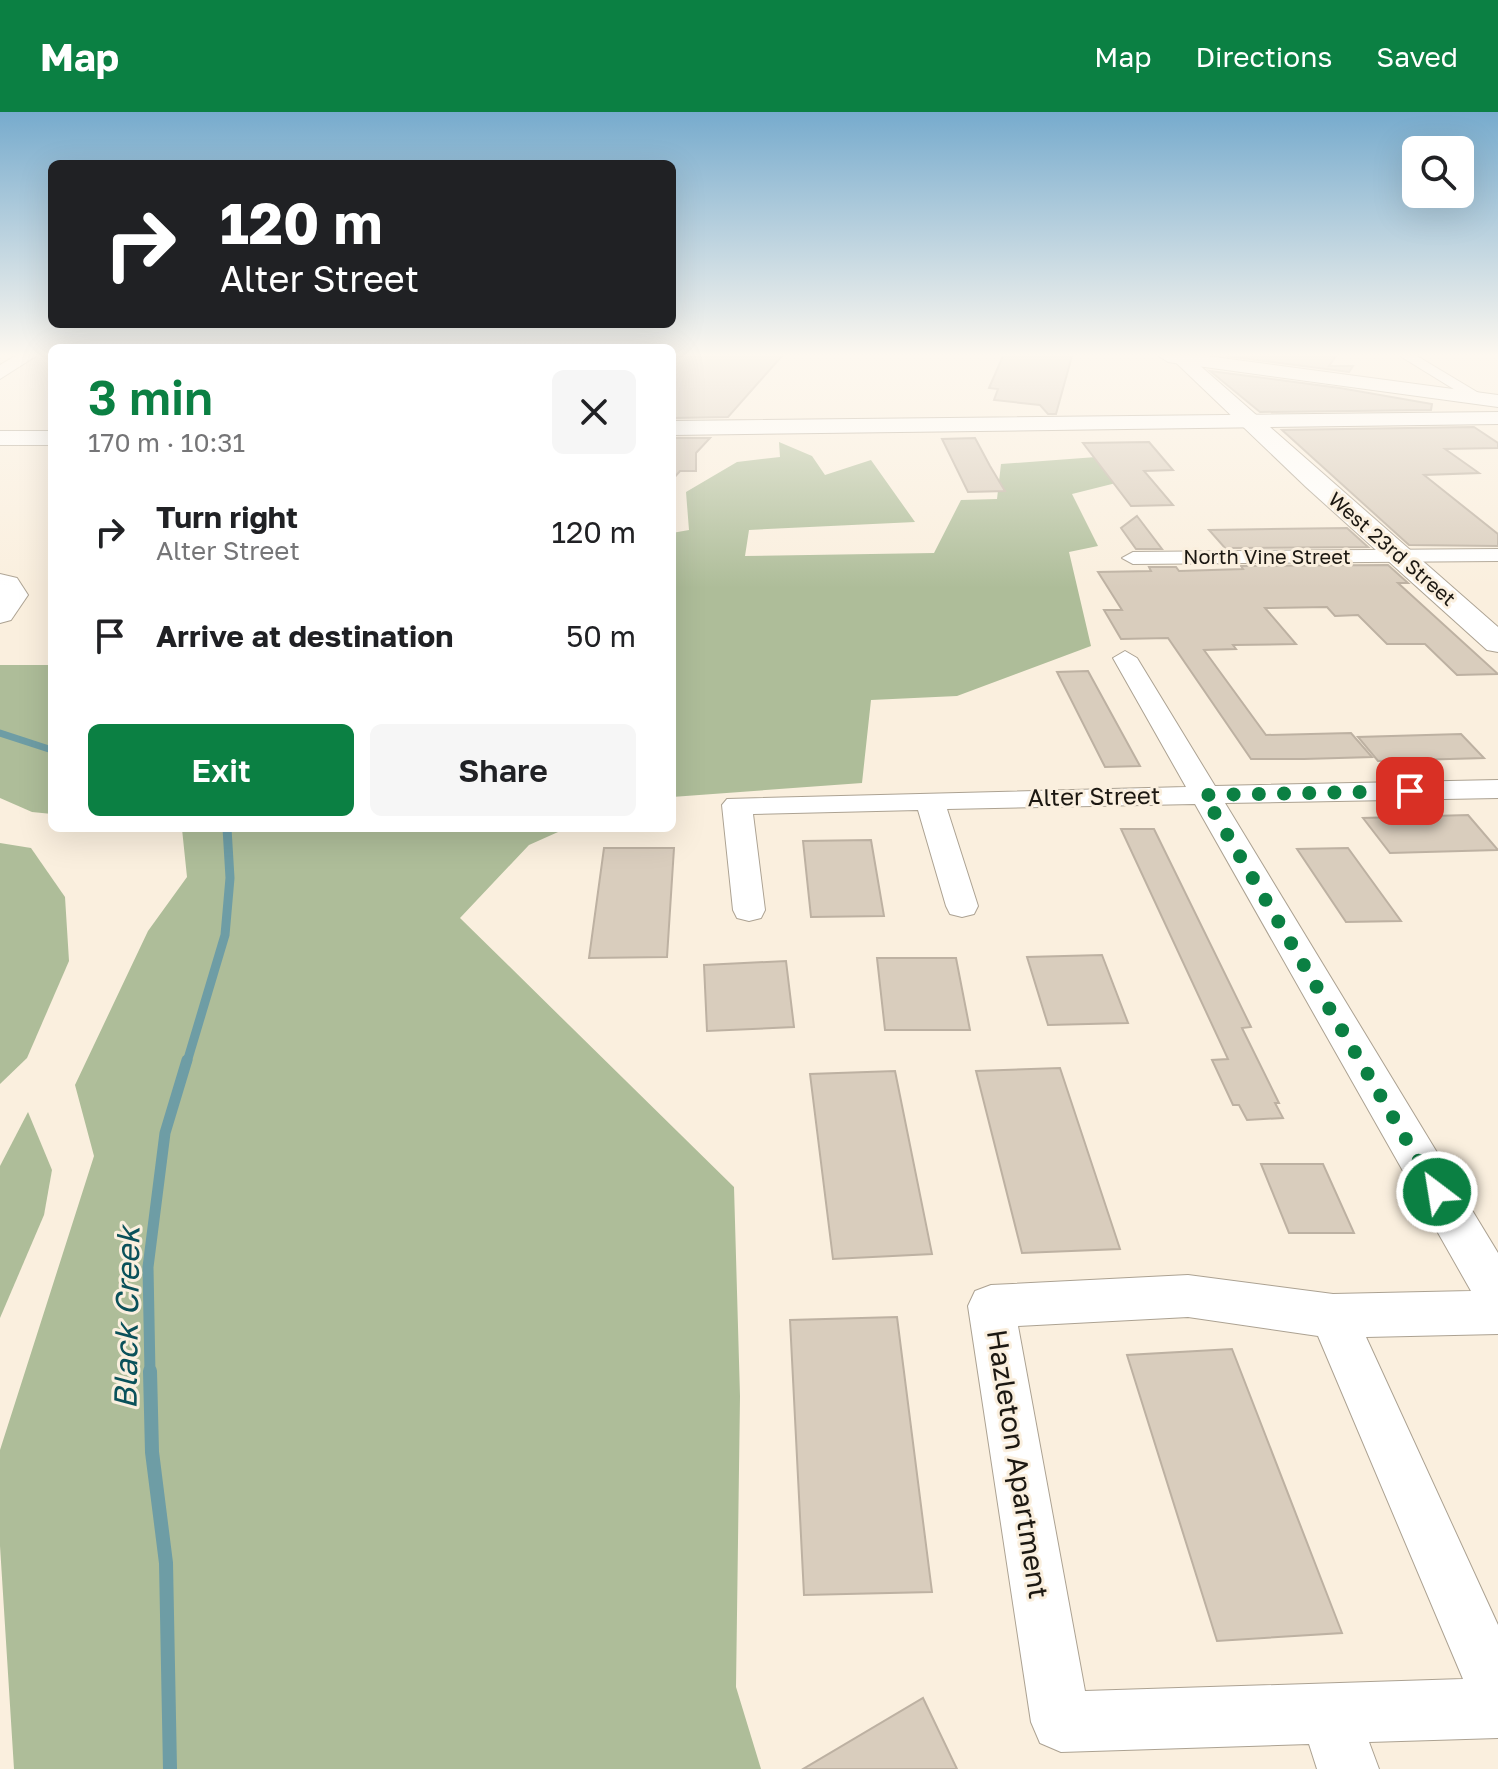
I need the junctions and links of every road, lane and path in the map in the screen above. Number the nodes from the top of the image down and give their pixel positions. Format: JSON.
{"nodes":[{"id":1,"x":1264,"y":433,"type":"edge"},
{"id":2,"x":0,"y":438,"type":"edge"},
{"id":3,"x":48,"y":438,"type":"edge"},
{"id":4,"x":1498,"y":555,"type":"edge"},
{"id":5,"x":1401,"y":557,"type":"junction"},
{"id":6,"x":1133,"y":558,"type":"dead end"},
{"id":7,"x":0,"y":583,"type":"edge"},
{"id":8,"x":0,"y":614,"type":"edge"},
{"id":9,"x":1498,"y":643,"type":"edge"},
{"id":10,"x":1125,"y":658,"type":"dead end"},
{"id":11,"x":1498,"y":789,"type":"edge"},
{"id":12,"x":1204,"y":795,"type":"junction"},
{"id":13,"x":930,"y":801,"type":"junction"},
{"id":14,"x":962,"y":906,"type":"dead end"},
{"id":15,"x":749,"y":910,"type":"dead end"},
{"id":16,"x":1498,"y":1295,"type":"edge"},
{"id":17,"x":1498,"y":1312,"type":"edge"},
{"id":18,"x":1333,"y":1316,"type":"junction"},
{"id":19,"x":1498,"y":1692,"type":"edge"},
{"id":20,"x":1498,"y":1708,"type":"edge"},
{"id":21,"x":1339,"y":1742,"type":"edge"}],
"edges":[{"from":1,"to":5,"type":"main road","name":"West 23rd Street"},
{"from":2,"to":3,"type":"main road"},
{"from":4,"to":5,"type":"street","name":"North Vine Street"},
{"from":5,"to":6,"type":"street","name":"North Vine Street"},
{"from":5,"to":9,"type":"main road","name":"West 23rd Street"},
{"from":7,"to":8,"type":"main road"},
{"from":10,"to":12,"type":"street"},
{"from":11,"to":12,"type":"street","name":"Alter Street"},
{"from":12,"to":13,"type":"street","name":"Alter Street"},
{"from":12,"to":16,"type":"street"},
{"from":13,"to":14,"type":"street"},
{"from":13,"to":15,"type":"street","name":"Alter Street"},
{"from":17,"to":18,"type":"street"},
{"from":18,"to":19,"type":"street"},
{"from":18,"to":21,"type":"street","name":"Hazleton Apartment"},
{"from":20,"to":21,"type":"street","name":"Hazleton Apartment"}]}
